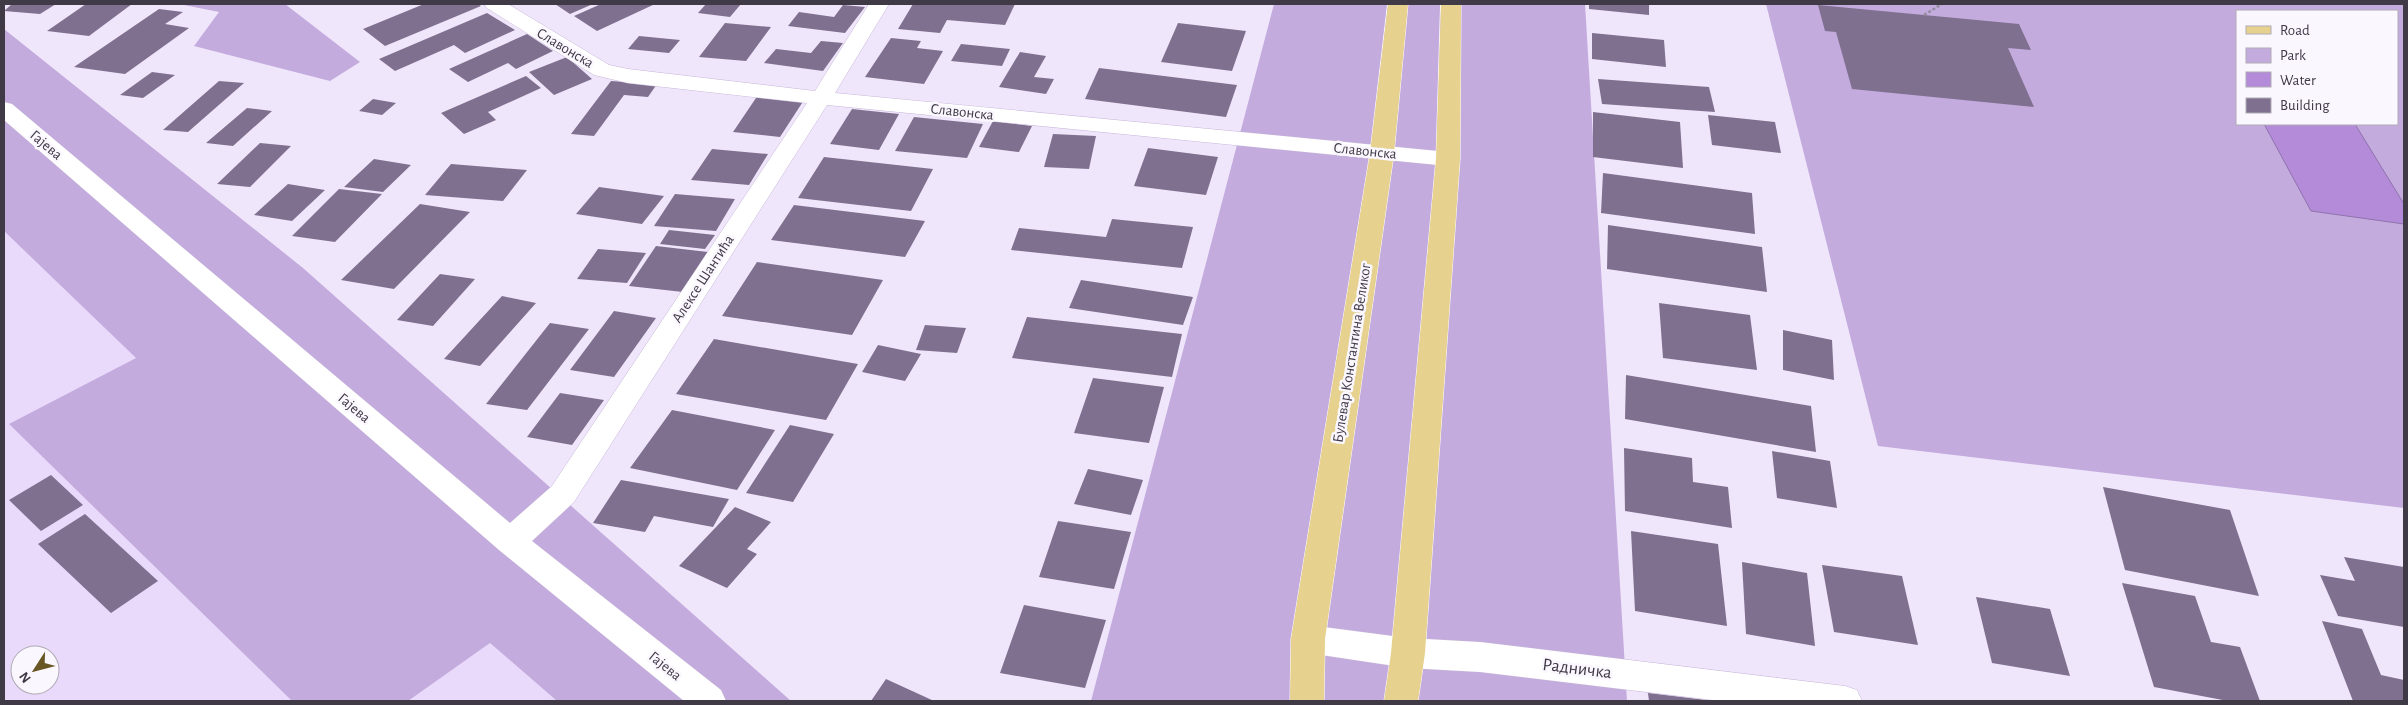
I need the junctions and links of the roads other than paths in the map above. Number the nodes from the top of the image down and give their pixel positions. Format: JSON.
{"nodes":[{"id":1,"x":494,"y":4,"type":"edge"},
{"id":2,"x":879,"y":4,"type":"edge"},
{"id":3,"x":1398,"y":4,"type":"edge"},
{"id":4,"x":1451,"y":4,"type":"edge"},
{"id":5,"x":821,"y":98,"type":"junction"},
{"id":6,"x":4,"y":109,"type":"edge"},
{"id":7,"x":1382,"y":153,"type":"junction"},
{"id":8,"x":1448,"y":159,"type":"junction"},
{"id":9,"x":510,"y":541,"type":"junction"},
{"id":10,"x":1308,"y":639,"type":"junction"},
{"id":11,"x":1408,"y":653,"type":"junction"},
{"id":12,"x":709,"y":701,"type":"edge"},
{"id":13,"x":1307,"y":701,"type":"edge"},
{"id":14,"x":1401,"y":701,"type":"edge"},
{"id":15,"x":1845,"y":701,"type":"edge"}],
"edges":[{"from":1,"to":5,"type":"street","name":"Славонска"},
{"from":2,"to":5,"type":"street","name":"Алексе Шантића"},
{"from":3,"to":7,"type":"main road","name":"Булевар Константина Великог"},
{"from":4,"to":8,"type":"main road"},
{"from":5,"to":7,"type":"street","name":"Славонска"},
{"from":5,"to":9,"type":"street","name":"Алексе Шантића"},
{"from":6,"to":9,"type":"street","name":"Гајева"},
{"from":7,"to":8,"type":"street","name":"Славонска"},
{"from":7,"to":10,"type":"main road","name":"Булевар Константина Великог"},
{"from":8,"to":11,"type":"main road"},
{"from":9,"to":12,"type":"street","name":"Гајева"},
{"from":10,"to":11,"type":"street","name":"Радничка"},
{"from":10,"to":13,"type":"main road","name":"Булевар Константина Великог"},
{"from":11,"to":14,"type":"main road"},
{"from":11,"to":15,"type":"street","name":"Радничка"}]}
